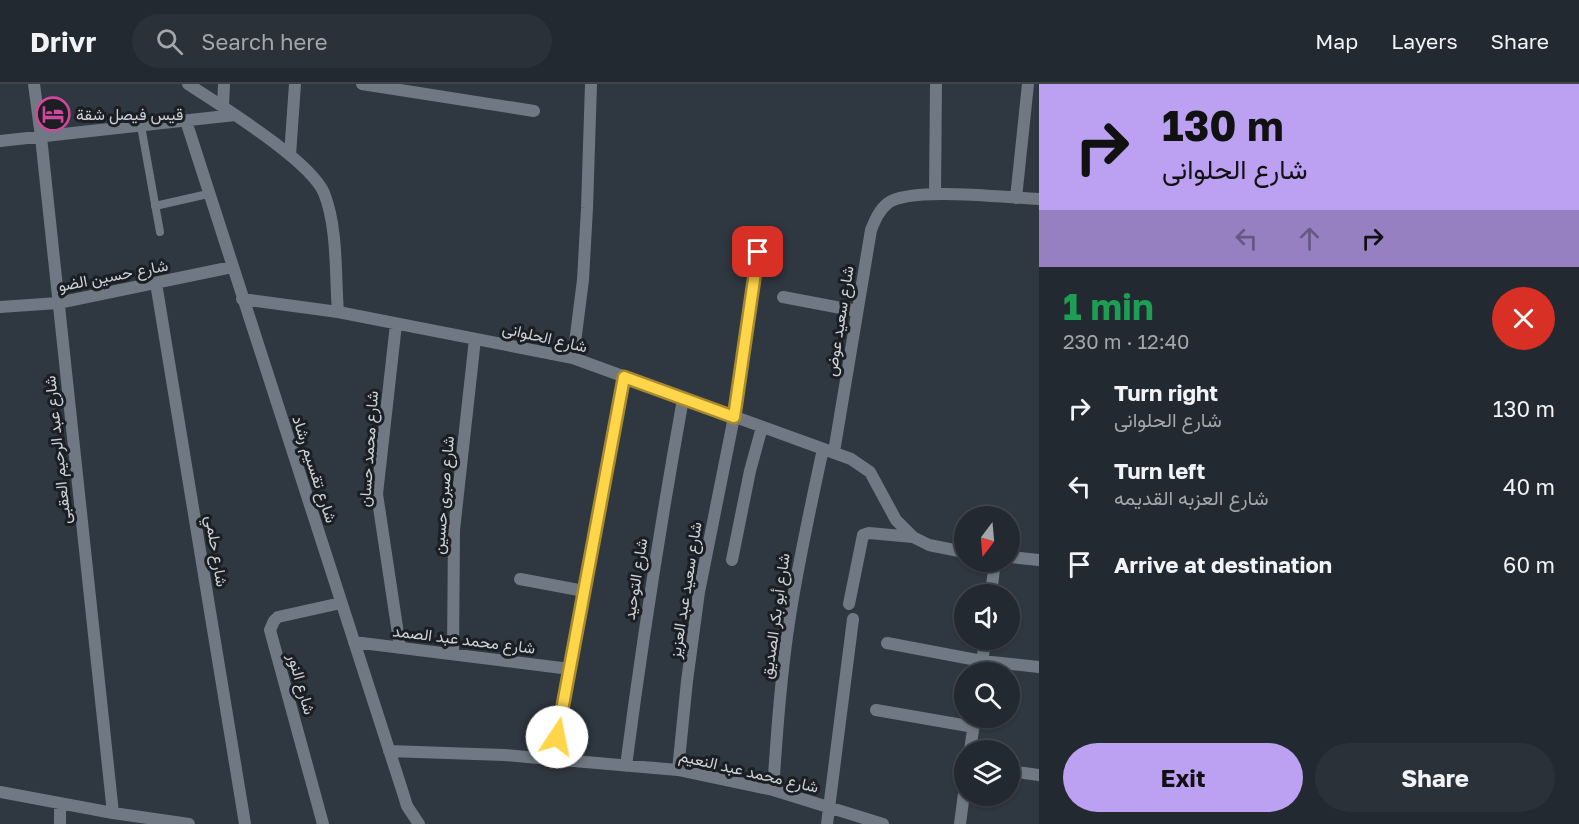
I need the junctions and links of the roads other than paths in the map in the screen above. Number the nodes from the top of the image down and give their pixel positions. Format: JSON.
{"nodes":[{"id":1,"x":34,"y":84,"type":"edge"},
{"id":2,"x":188,"y":84,"type":"edge"},
{"id":3,"x":224,"y":84,"type":"edge"},
{"id":4,"x":295,"y":84,"type":"edge"},
{"id":5,"x":362,"y":84,"type":"edge"},
{"id":6,"x":591,"y":84,"type":"edge"},
{"id":7,"x":936,"y":84,"type":"edge"},
{"id":8,"x":1028,"y":84,"type":"edge"},
{"id":9,"x":223,"y":107,"type":"junction"},
{"id":10,"x":534,"y":111,"type":"dead end"},
{"id":11,"x":235,"y":116,"type":"junction"},
{"id":12,"x":186,"y":121,"type":"junction"},
{"id":13,"x":141,"y":126,"type":"junction"},
{"id":14,"x":41,"y":137,"type":"junction"},
{"id":15,"x":0,"y":141,"type":"edge"},
{"id":16,"x":290,"y":155,"type":"junction"},
{"id":17,"x":208,"y":194,"type":"junction"},
{"id":18,"x":935,"y":194,"type":"junction"},
{"id":19,"x":1016,"y":198,"type":"junction"},
{"id":20,"x":1039,"y":199,"type":"edge"},
{"id":21,"x":155,"y":206,"type":"junction"},
{"id":22,"x":160,"y":232,"type":"dead end"},
{"id":23,"x":758,"y":252,"type":"dead end"},
{"id":24,"x":232,"y":267,"type":"junction"},
{"id":25,"x":156,"y":283,"type":"junction"},
{"id":26,"x":783,"y":297,"type":"dead end"},
{"id":27,"x":242,"y":299,"type":"junction"},
{"id":28,"x":58,"y":303,"type":"junction"},
{"id":29,"x":0,"y":307,"type":"edge"},
{"id":30,"x":857,"y":311,"type":"junction"},
{"id":31,"x":338,"y":312,"type":"junction"},
{"id":32,"x":396,"y":324,"type":"junction"},
{"id":33,"x":475,"y":339,"type":"junction"},
{"id":34,"x":573,"y":358,"type":"junction"},
{"id":35,"x":624,"y":377,"type":"junction"},
{"id":36,"x":683,"y":399,"type":"junction"},
{"id":37,"x":734,"y":417,"type":"junction"},
{"id":38,"x":762,"y":427,"type":"junction"},
{"id":39,"x":829,"y":450,"type":"junction"},
{"id":40,"x":913,"y":537,"type":"junction"},
{"id":41,"x":954,"y":550,"type":"edge"},
{"id":42,"x":1020,"y":558,"type":"edge"},
{"id":43,"x":732,"y":560,"type":"dead end"},
{"id":44,"x":1039,"y":560,"type":"edge"},
{"id":45,"x":520,"y":579,"type":"dead end"},
{"id":46,"x":584,"y":591,"type":"junction"},
{"id":47,"x":341,"y":603,"type":"junction"},
{"id":48,"x":849,"y":604,"type":"dead end"},
{"id":49,"x":853,"y":619,"type":"dead end"},
{"id":50,"x":354,"y":642,"type":"junction"},
{"id":51,"x":887,"y":643,"type":"dead end"},
{"id":52,"x":400,"y":647,"type":"junction"},
{"id":53,"x":453,"y":654,"type":"junction"},
{"id":54,"x":965,"y":662,"type":"edge"},
{"id":55,"x":1020,"y":667,"type":"edge"},
{"id":56,"x":1039,"y":668,"type":"edge"},
{"id":57,"x":570,"y":669,"type":"junction"},
{"id":58,"x":876,"y":710,"type":"dead end"},
{"id":59,"x":954,"y":720,"type":"edge"},
{"id":60,"x":389,"y":751,"type":"junction"},
{"id":61,"x":552,"y":760,"type":"junction"},
{"id":62,"x":626,"y":766,"type":"junction"},
{"id":63,"x":678,"y":770,"type":"junction"},
{"id":64,"x":1020,"y":772,"type":"edge"},
{"id":65,"x":1039,"y":775,"type":"edge"},
{"id":66,"x":773,"y":790,"type":"junction"},
{"id":67,"x":0,"y":792,"type":"edge"},
{"id":68,"x":60,"y":804,"type":"junction"},
{"id":69,"x":962,"y":806,"type":"edge"},
{"id":70,"x":829,"y":807,"type":"junction"},
{"id":71,"x":113,"y":813,"type":"junction"},
{"id":72,"x":163,"y":822,"type":"edge"},
{"id":73,"x":60,"y":824,"type":"edge"},
{"id":74,"x":189,"y":824,"type":"edge"},
{"id":75,"x":245,"y":824,"type":"edge"},
{"id":76,"x":323,"y":824,"type":"edge"},
{"id":77,"x":419,"y":824,"type":"edge"},
{"id":78,"x":827,"y":824,"type":"edge"},
{"id":79,"x":883,"y":824,"type":"edge"},
{"id":80,"x":960,"y":824,"type":"edge"}],
"edges":[{"from":1,"to":14,"type":"street","name":"شارع عبد الرحيم العقبى"},
{"from":2,"to":9,"type":"street"},
{"from":3,"to":9,"type":"street"},
{"from":4,"to":16,"type":"street"},
{"from":5,"to":10,"type":"street"},
{"from":6,"to":34,"type":"street"},
{"from":7,"to":18,"type":"street"},
{"from":8,"to":19,"type":"street"},
{"from":9,"to":11,"type":"street"},
{"from":11,"to":12,"type":"street"},
{"from":11,"to":16,"type":"street"},
{"from":12,"to":13,"type":"street"},
{"from":12,"to":17,"type":"street","name":"شارع تقسيم رشاد"},
{"from":13,"to":14,"type":"street"},
{"from":13,"to":21,"type":"lane"},
{"from":14,"to":15,"type":"street"},
{"from":14,"to":28,"type":"street","name":"شارع عبد الرحيم العقبى"},
{"from":16,"to":31,"type":"street"},
{"from":17,"to":21,"type":"lane"},
{"from":17,"to":24,"type":"street","name":"شارع تقسيم رشاد"},
{"from":18,"to":19,"type":"street"},
{"from":18,"to":30,"type":"street","name":"شارع سعيد عوض"},
{"from":19,"to":20,"type":"street"},
{"from":21,"to":22,"type":"lane"},
{"from":23,"to":37,"type":"street","name":"شارع سعيد عبد العزيز"},
{"from":24,"to":25,"type":"street","name":"شارع حسين الضو"},
{"from":24,"to":27,"type":"street","name":"شارع تقسيم رشاد"},
{"from":25,"to":28,"type":"street","name":"شارع حسين الضو"},
{"from":25,"to":75,"type":"street","name":"شارع حلمي"},
{"from":26,"to":30,"type":"street"},
{"from":27,"to":31,"type":"street","name":"شارع الحلوانى"},
{"from":27,"to":47,"type":"street","name":"شارع تقسيم رشاد"},
{"from":28,"to":29,"type":"street","name":"شارع حسين الضو"},
{"from":28,"to":71,"type":"street","name":"شارع عبد الرحيم العقبى"},
{"from":30,"to":39,"type":"street","name":"شارع سعيد عوض"},
{"from":31,"to":32,"type":"street","name":"شارع الحلوانى"},
{"from":32,"to":33,"type":"street","name":"شارع الحلوانى"},
{"from":32,"to":52,"type":"street","name":"شارع محمد حسان"},
{"from":33,"to":34,"type":"street","name":"شارع الحلوانى"},
{"from":33,"to":53,"type":"street","name":"شارع صبرى حسين"},
{"from":34,"to":35,"type":"street","name":"شارع الحلوانى"},
{"from":35,"to":36,"type":"street","name":"شارع الحلوانى"},
{"from":35,"to":46,"type":"street"},
{"from":36,"to":37,"type":"street","name":"شارع الحلوانى"},
{"from":36,"to":62,"type":"street","name":"شارع التوحيد"},
{"from":37,"to":38,"type":"street","name":"شارع الحلوانى"},
{"from":37,"to":63,"type":"street","name":"شارع سعيد عبد العزيز"},
{"from":38,"to":39,"type":"street","name":"شارع الحلوانى"},
{"from":38,"to":43,"type":"street"},
{"from":39,"to":40,"type":"street","name":"شارع الحلوانى"},
{"from":39,"to":66,"type":"street","name":"شارع أبو بكر الصديق"},
{"from":40,"to":41,"type":"street","name":"شارع الحلوانى"},
{"from":40,"to":48,"type":"street"},
{"from":42,"to":44,"type":"street"},
{"from":45,"to":46,"type":"street"},
{"from":46,"to":57,"type":"street"},
{"from":47,"to":50,"type":"street","name":"شارع تقسيم رشاد"},
{"from":47,"to":76,"type":"street","name":"شارع النور"},
{"from":49,"to":70,"type":"street"},
{"from":50,"to":52,"type":"street","name":"شارع محمد عبد الصمد"},
{"from":50,"to":60,"type":"street","name":"شارع تقسيم رشاد"},
{"from":51,"to":54,"type":"street"},
{"from":52,"to":53,"type":"street","name":"شارع محمد عبد الصمد"},
{"from":53,"to":57,"type":"street","name":"شارع محمد عبد الصمد"},
{"from":55,"to":56,"type":"street"},
{"from":57,"to":61,"type":"street"},
{"from":58,"to":59,"type":"street"},
{"from":60,"to":61,"type":"street","name":"شارع محمد عبد النعيم"},
{"from":60,"to":77,"type":"street","name":"شارع تقسيم رشاد"},
{"from":61,"to":62,"type":"street","name":"شارع محمد عبد النعيم"},
{"from":62,"to":63,"type":"street","name":"شارع محمد عبد النعيم"},
{"from":63,"to":66,"type":"street","name":"شارع محمد عبد النعيم"},
{"from":64,"to":65,"type":"street"},
{"from":66,"to":70,"type":"street","name":"شارع محمد عبد النعيم"},
{"from":67,"to":68,"type":"street"},
{"from":68,"to":71,"type":"street"},
{"from":68,"to":73,"type":"street"},
{"from":69,"to":80,"type":"street"},
{"from":70,"to":78,"type":"street"},
{"from":70,"to":79,"type":"street","name":"شارع محمد عبد النعيم"},
{"from":71,"to":72,"type":"street"},
{"from":72,"to":74,"type":"street"}]}
